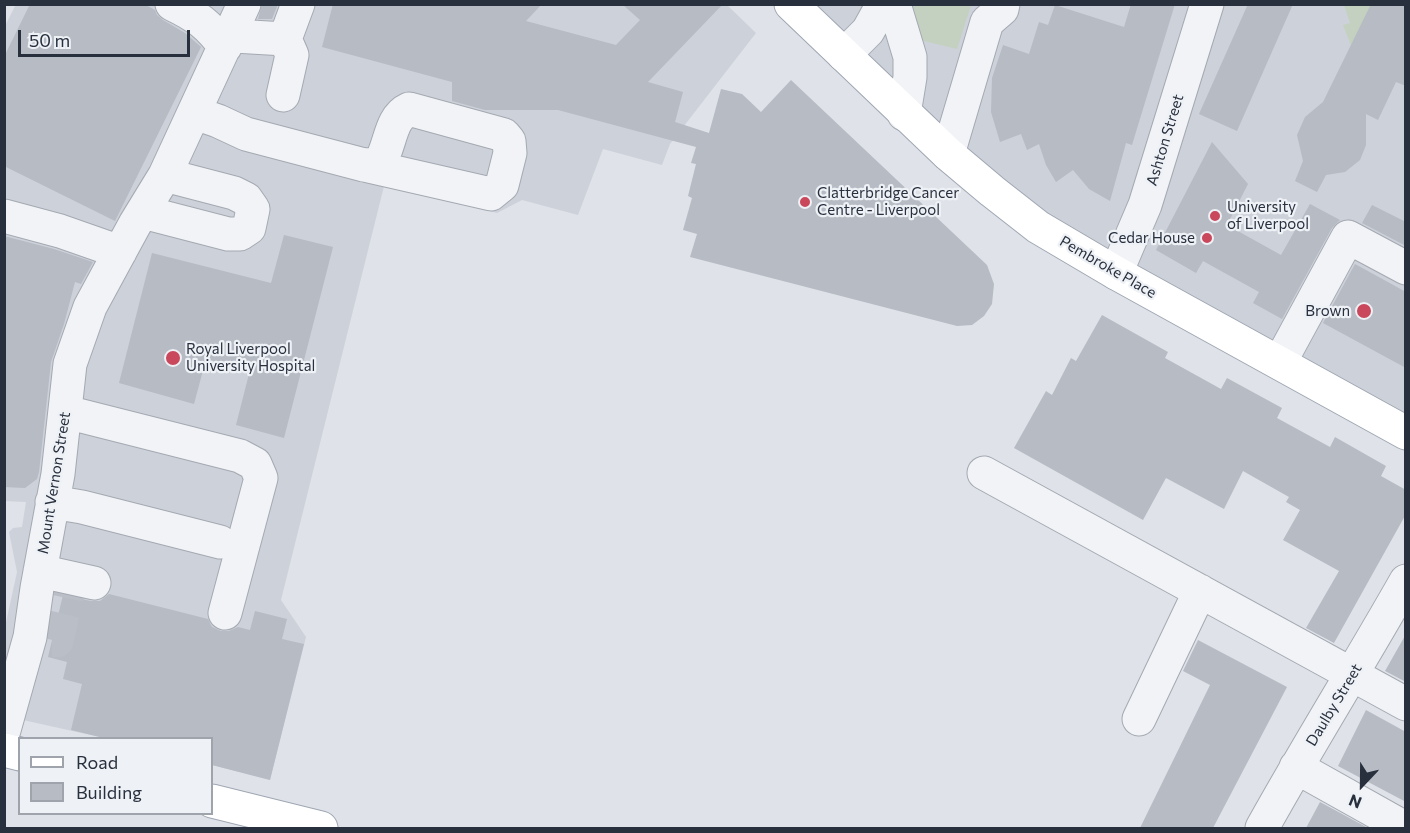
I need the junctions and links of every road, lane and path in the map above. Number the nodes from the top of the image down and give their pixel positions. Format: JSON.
{"nodes":[{"id":1,"x":298,"y":4,"type":"edge"},
{"id":2,"x":791,"y":4,"type":"edge"},
{"id":3,"x":883,"y":4,"type":"edge"},
{"id":4,"x":894,"y":4,"type":"edge"},
{"id":5,"x":1003,"y":4,"type":"edge"},
{"id":6,"x":1208,"y":4,"type":"edge"},
{"id":7,"x":213,"y":17,"type":"edge"},
{"id":8,"x":285,"y":39,"type":"junction"},
{"id":9,"x":844,"y":55,"type":"junction"},
{"id":10,"x":283,"y":95,"type":"dead end"},
{"id":11,"x":195,"y":113,"type":"junction"},
{"id":12,"x":904,"y":114,"type":"junction"},
{"id":13,"x":948,"y":154,"type":"junction"},
{"id":14,"x":364,"y":165,"type":"dead end"},
{"id":15,"x":165,"y":175,"type":"junction"},
{"id":16,"x":143,"y":212,"type":"junction"},
{"id":17,"x":4,"y":216,"type":"edge"},
{"id":18,"x":120,"y":252,"type":"junction"},
{"id":19,"x":1406,"y":268,"type":"edge"},
{"id":20,"x":1116,"y":273,"type":"junction"},
{"id":21,"x":1280,"y":362,"type":"junction"},
{"id":22,"x":66,"y":412,"type":"junction"},
{"id":23,"x":1406,"y":433,"type":"edge"},
{"id":24,"x":984,"y":473,"type":"dead end"},
{"id":25,"x":50,"y":483,"type":"junction"},
{"id":26,"x":220,"y":542,"type":"dead end"},
{"id":27,"x":1406,"y":581,"type":"edge"},
{"id":28,"x":1200,"y":591,"type":"junction"},
{"id":29,"x":225,"y":613,"type":"dead end"},
{"id":30,"x":1352,"y":676,"type":"junction"},
{"id":31,"x":1406,"y":704,"type":"edge"},
{"id":32,"x":1138,"y":719,"type":"dead end"},
{"id":33,"x":4,"y":730,"type":"edge"},
{"id":34,"x":1296,"y":767,"type":"junction"},
{"id":35,"x":213,"y":801,"type":"edge"},
{"id":36,"x":321,"y":828,"type":"edge"},
{"id":37,"x":1262,"y":828,"type":"edge"},
{"id":38,"x":1405,"y":828,"type":"edge"}],
"edges":[{"from":1,"to":8,"type":"street"},
{"from":2,"to":9,"type":"main road","name":"Pembroke Place"},
{"from":3,"to":9,"type":"street"},
{"from":4,"to":12,"type":"street"},
{"from":5,"to":13,"type":"street"},
{"from":6,"to":20,"type":"street","name":"Ashton Street"},
{"from":7,"to":8,"type":"street"},
{"from":7,"to":11,"type":"street","name":"Mount Vernon Street"},
{"from":8,"to":10,"type":"street"},
{"from":9,"to":12,"type":"main road","name":"Pembroke Place"},
{"from":11,"to":14,"type":"street"},
{"from":11,"to":15,"type":"street","name":"Mount Vernon Street"},
{"from":12,"to":13,"type":"main road","name":"Pembroke Place"},
{"from":13,"to":20,"type":"main road","name":"Pembroke Place"},
{"from":15,"to":16,"type":"street","name":"Mount Vernon Street"},
{"from":15,"to":16,"type":"street"},
{"from":16,"to":18,"type":"street","name":"Mount Vernon Street"},
{"from":17,"to":18,"type":"street"},
{"from":18,"to":22,"type":"street","name":"Mount Vernon Street"},
{"from":19,"to":21,"type":"street"},
{"from":20,"to":21,"type":"main road","name":"Pembroke Place"},
{"from":21,"to":23,"type":"main road","name":"Pembroke Place"},
{"from":22,"to":25,"type":"street","name":"Mount Vernon Street"},
{"from":22,"to":29,"type":"street"},
{"from":24,"to":28,"type":"street"},
{"from":25,"to":26,"type":"street"},
{"from":25,"to":33,"type":"street","name":"Mount Vernon Street"},
{"from":27,"to":30,"type":"street","name":"Daulby Street"},
{"from":28,"to":30,"type":"street"},
{"from":28,"to":32,"type":"street"},
{"from":30,"to":31,"type":"street"},
{"from":30,"to":34,"type":"street","name":"Daulby Street"},
{"from":34,"to":37,"type":"street","name":"Daulby Street"},
{"from":34,"to":38,"type":"street"},
{"from":35,"to":36,"type":"main road"}]}
